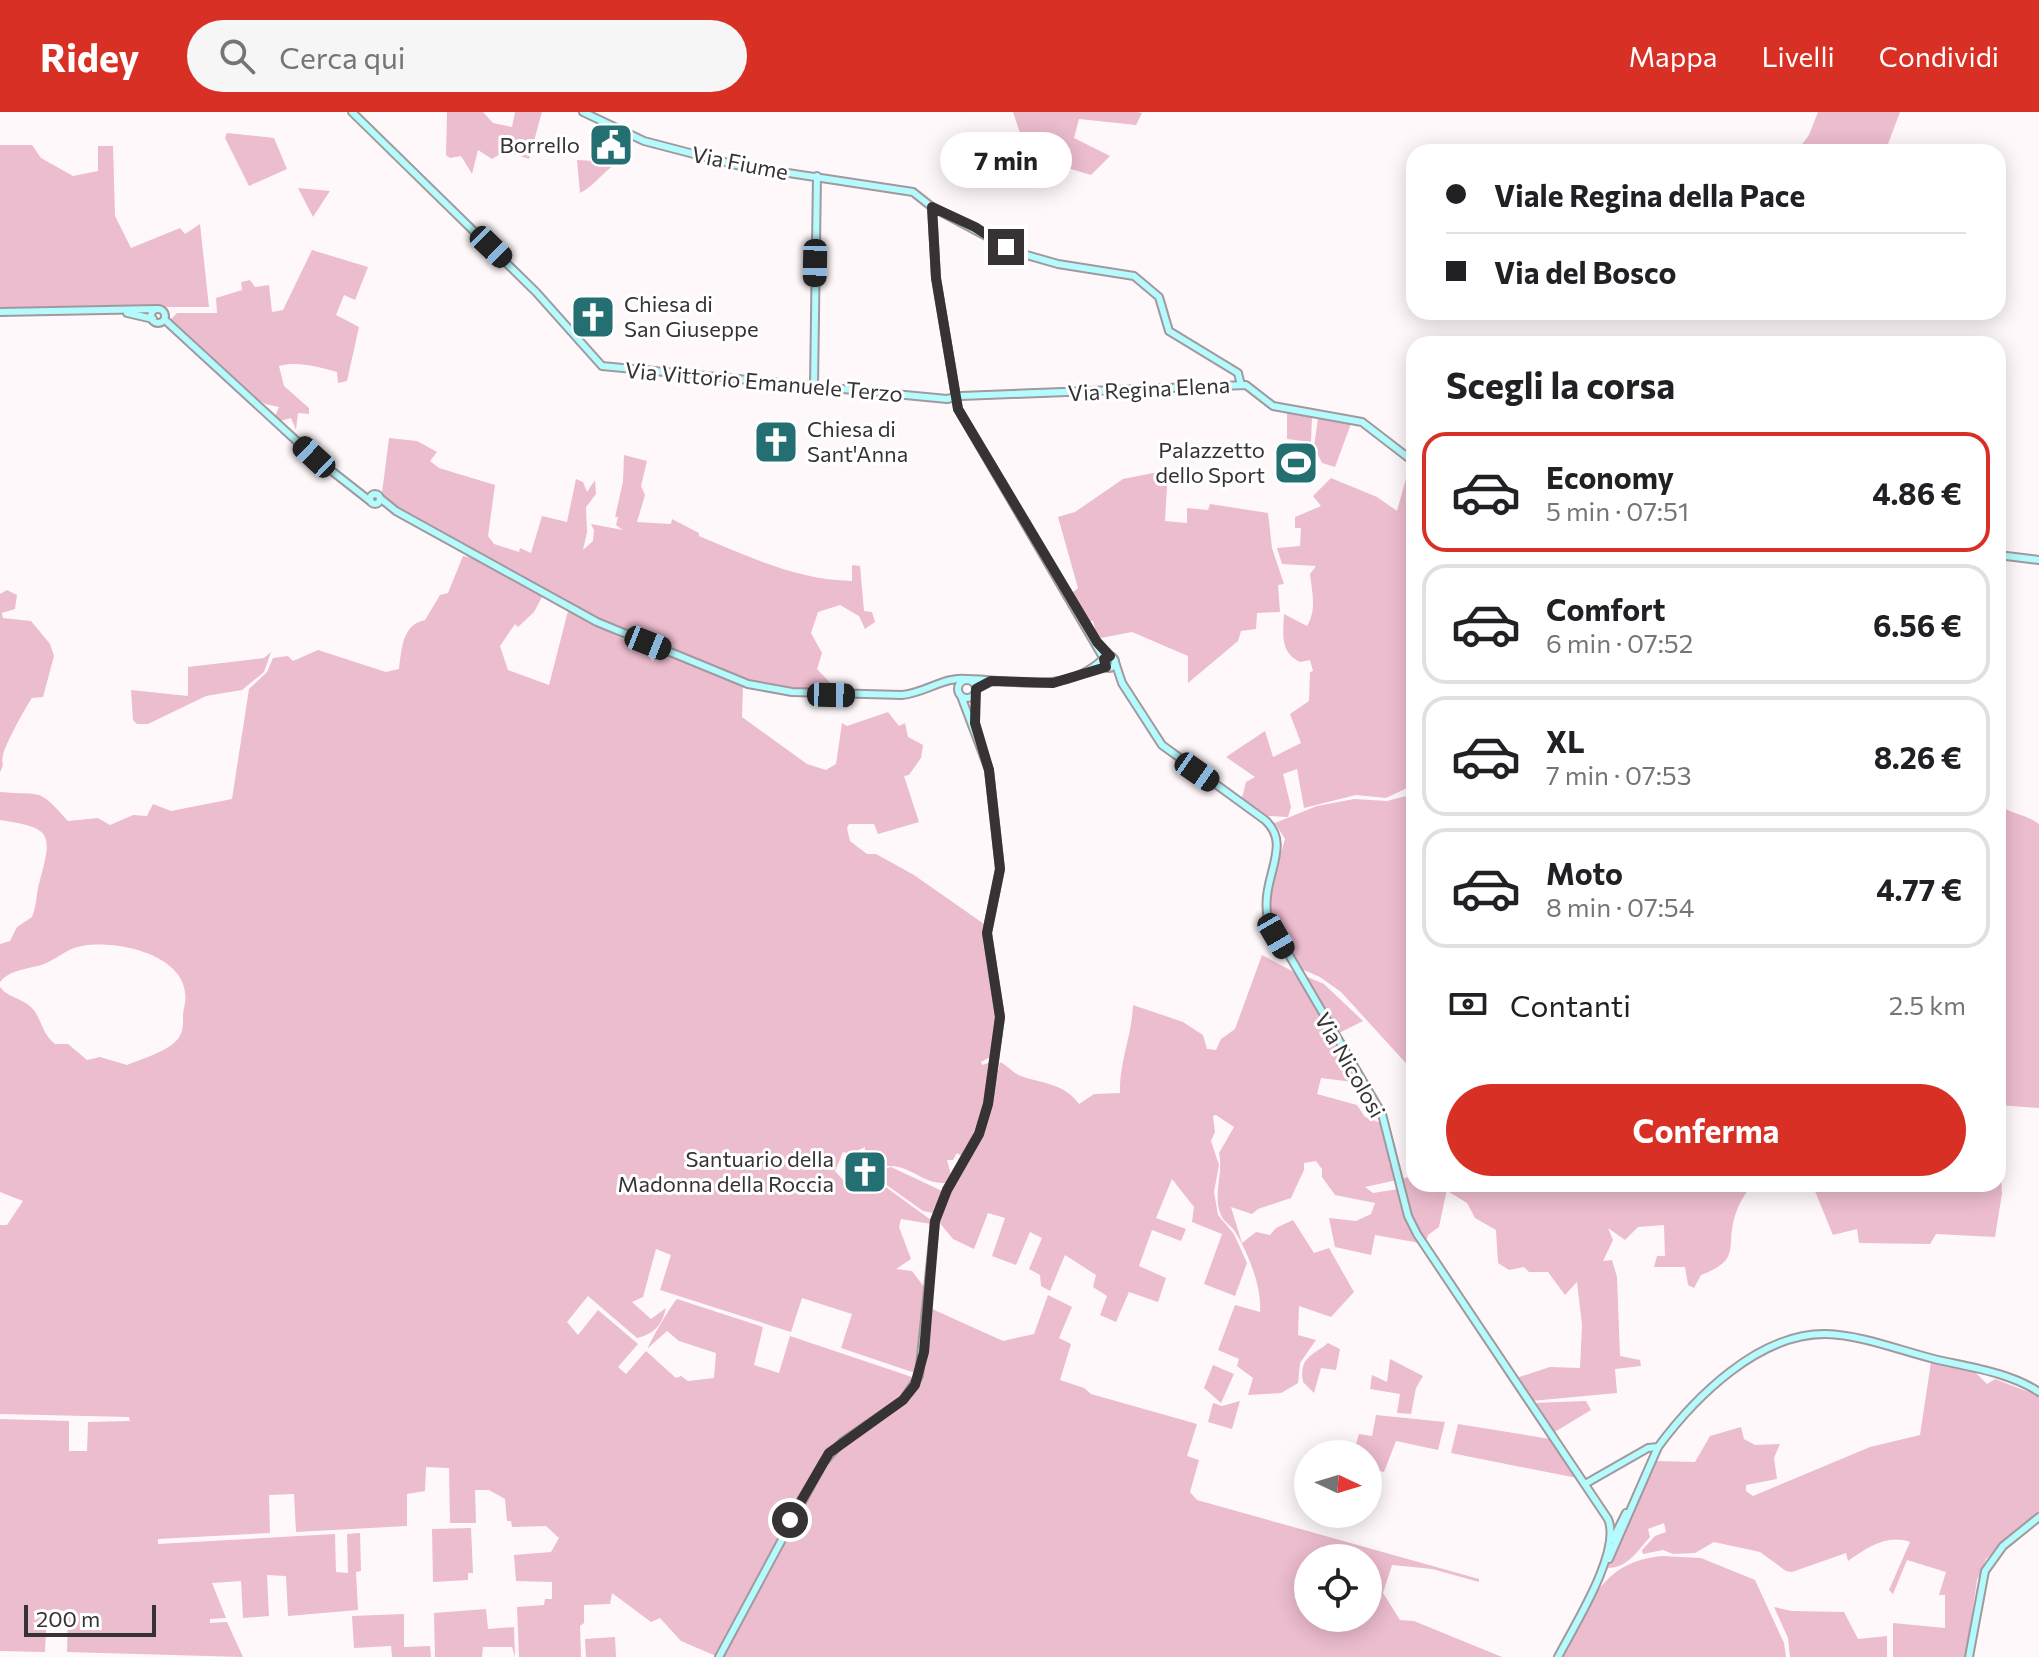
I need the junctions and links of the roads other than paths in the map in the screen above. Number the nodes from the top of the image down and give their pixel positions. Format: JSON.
{"nodes":[{"id":1,"x":352,"y":112,"type":"edge"},
{"id":2,"x":583,"y":112,"type":"edge"},
{"id":3,"x":817,"y":176,"type":"junction"},
{"id":4,"x":932,"y":207,"type":"junction"},
{"id":5,"x":157,"y":309,"type":"junction"},
{"id":6,"x":108,"y":311,"type":"junction"},
{"id":7,"x":0,"y":312,"type":"edge"},
{"id":8,"x":159,"y":321,"type":"junction"},
{"id":9,"x":1241,"y":385,"type":"junction"},
{"id":10,"x":813,"y":386,"type":"junction"},
{"id":11,"x":957,"y":394,"type":"junction"},
{"id":12,"x":947,"y":399,"type":"junction"},
{"id":13,"x":958,"y":409,"type":"junction"},
{"id":14,"x":1406,"y":456,"type":"edge"},
{"id":15,"x":2006,"y":556,"type":"edge"},
{"id":16,"x":2039,"y":560,"type":"edge"},
{"id":17,"x":1108,"y":662,"type":"junction"},
{"id":18,"x":968,"y":679,"type":"junction"},
{"id":19,"x":991,"y":681,"type":"junction"},
{"id":20,"x":933,"y":687,"type":"junction"},
{"id":21,"x":976,"y":691,"type":"junction"},
{"id":22,"x":960,"y":694,"type":"junction"},
{"id":23,"x":975,"y":723,"type":"junction"},
{"id":24,"x":2039,"y":1392,"type":"edge"},
{"id":25,"x":1658,"y":1447,"type":"junction"},
{"id":26,"x":1583,"y":1481,"type":"junction"},
{"id":27,"x":1636,"y":1496,"type":"junction"},
{"id":28,"x":2039,"y":1517,"type":"edge"},
{"id":29,"x":1612,"y":1540,"type":"junction"},
{"id":30,"x":1599,"y":1576,"type":"junction"},
{"id":31,"x":719,"y":1657,"type":"edge"},
{"id":32,"x":1558,"y":1657,"type":"edge"},
{"id":33,"x":1969,"y":1657,"type":"edge"}],
"edges":[{"from":1,"to":10,"type":"street","name":"Via Vittorio Emanuele Terzo"},
{"from":2,"to":3,"type":"street","name":"Via Fiume"},
{"from":3,"to":4,"type":"street","name":"Via Fiume"},
{"from":3,"to":10,"type":"street"},
{"from":4,"to":9,"type":"street"},
{"from":4,"to":11,"type":"street"},
{"from":5,"to":6,"type":"street"},
{"from":5,"to":8,"type":"street"},
{"from":5,"to":8,"type":"street"},
{"from":6,"to":7,"type":"street"},
{"from":6,"to":8,"type":"street"},
{"from":8,"to":20,"type":"street"},
{"from":9,"to":11,"type":"street","name":"Via Regina Elena"},
{"from":9,"to":14,"type":"street","name":"Via Regina Elena"},
{"from":10,"to":12,"type":"street","name":"Via Vittorio Emanuele Terzo"},
{"from":11,"to":12,"type":"street","name":"Via Regina Elena"},
{"from":11,"to":13,"type":"street"},
{"from":12,"to":13,"type":"street"},
{"from":13,"to":17,"type":"street"},
{"from":15,"to":16,"type":"street"},
{"from":17,"to":19,"type":"street"},
{"from":17,"to":26,"type":"street","name":"Via Nicolosi"},
{"from":18,"to":19,"type":"street"},
{"from":18,"to":20,"type":"street"},
{"from":18,"to":21,"type":"street"},
{"from":18,"to":22,"type":"street"},
{"from":19,"to":21,"type":"street"},
{"from":20,"to":22,"type":"street"},
{"from":21,"to":22,"type":"street"},
{"from":21,"to":23,"type":"street"},
{"from":22,"to":23,"type":"street"},
{"from":23,"to":31,"type":"street"},
{"from":24,"to":25,"type":"street"},
{"from":25,"to":26,"type":"street"},
{"from":25,"to":27,"type":"street"},
{"from":26,"to":29,"type":"street"},
{"from":27,"to":29,"type":"street"},
{"from":27,"to":30,"type":"street"},
{"from":28,"to":33,"type":"street"},
{"from":29,"to":30,"type":"street"},
{"from":30,"to":32,"type":"street"}]}
